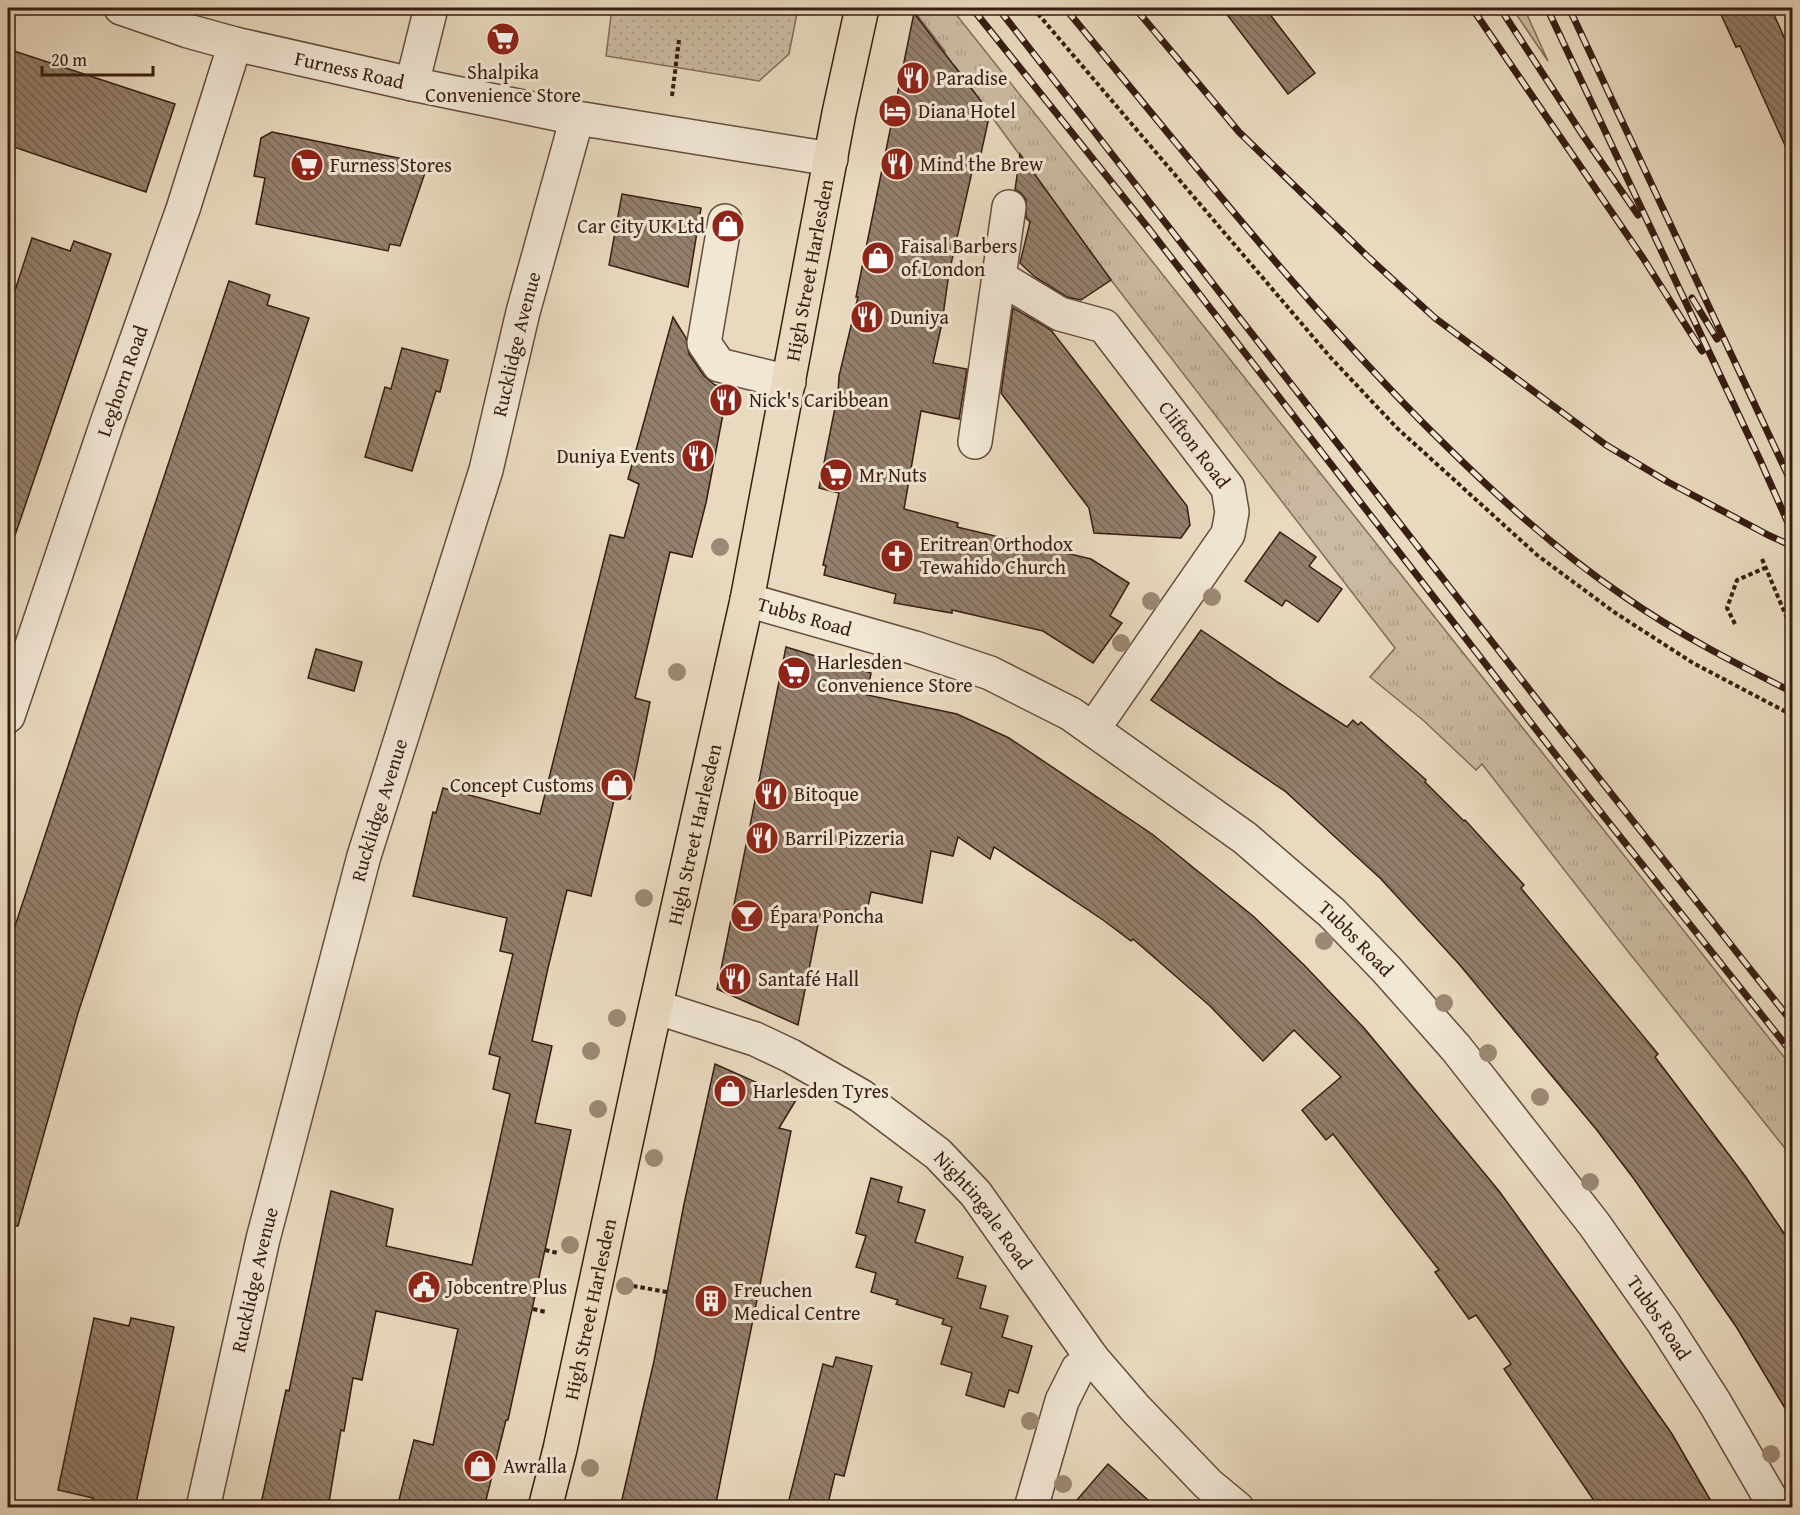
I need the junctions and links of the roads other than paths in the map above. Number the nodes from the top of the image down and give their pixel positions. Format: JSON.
{"nodes":[{"id":1,"x":121,"y":8,"type":"edge"},
{"id":2,"x":431,"y":8,"type":"edge"},
{"id":3,"x":862,"y":8,"type":"edge"},
{"id":4,"x":235,"y":44,"type":"junction"},
{"id":5,"x":412,"y":84,"type":"junction"},
{"id":6,"x":577,"y":118,"type":"junction"},
{"id":7,"x":831,"y":159,"type":"junction"},
{"id":8,"x":1009,"y":207,"type":"dead end"},
{"id":9,"x":725,"y":221,"type":"dead end"},
{"id":10,"x":999,"y":277,"type":"junction"},
{"id":11,"x":789,"y":382,"type":"junction"},
{"id":12,"x":975,"y":442,"type":"dead end"},
{"id":13,"x":747,"y":600,"type":"junction"},
{"id":14,"x":8,"y":716,"type":"edge"},
{"id":15,"x":1093,"y":729,"type":"junction"},
{"id":16,"x":656,"y":1007,"type":"junction"},
{"id":17,"x":1092,"y":1358,"type":"junction"},
{"id":18,"x":203,"y":1508,"type":"edge"},
{"id":19,"x":544,"y":1508,"type":"edge"},
{"id":20,"x":1031,"y":1508,"type":"edge"},
{"id":21,"x":1237,"y":1508,"type":"edge"},
{"id":22,"x":1776,"y":1508,"type":"edge"}],
"edges":[{"from":1,"to":4,"type":"street","name":"Furness Road"},
{"from":2,"to":5,"type":"street"},
{"from":3,"to":7,"type":"main road","name":"High Street Harlesden"},
{"from":4,"to":5,"type":"street","name":"Furness Road"},
{"from":4,"to":14,"type":"street","name":"Leghorn Road"},
{"from":5,"to":6,"type":"street","name":"Furness Road"},
{"from":6,"to":7,"type":"street","name":"Furness Road"},
{"from":6,"to":18,"type":"street","name":"Rucklidge Avenue"},
{"from":7,"to":11,"type":"main road","name":"High Street Harlesden"},
{"from":8,"to":10,"type":"street"},
{"from":9,"to":11,"type":"street"},
{"from":10,"to":12,"type":"street"},
{"from":10,"to":15,"type":"street","name":"Clifton Road"},
{"from":11,"to":13,"type":"main road","name":"High Street Harlesden"},
{"from":13,"to":15,"type":"street","name":"Tubbs Road"},
{"from":13,"to":16,"type":"main road","name":"High Street Harlesden"},
{"from":15,"to":22,"type":"street","name":"Tubbs Road"},
{"from":16,"to":17,"type":"street","name":"Nightingale Road"},
{"from":16,"to":19,"type":"main road","name":"High Street Harlesden"},
{"from":17,"to":20,"type":"street"},
{"from":17,"to":21,"type":"street","name":"Nightingale Road"}]}
